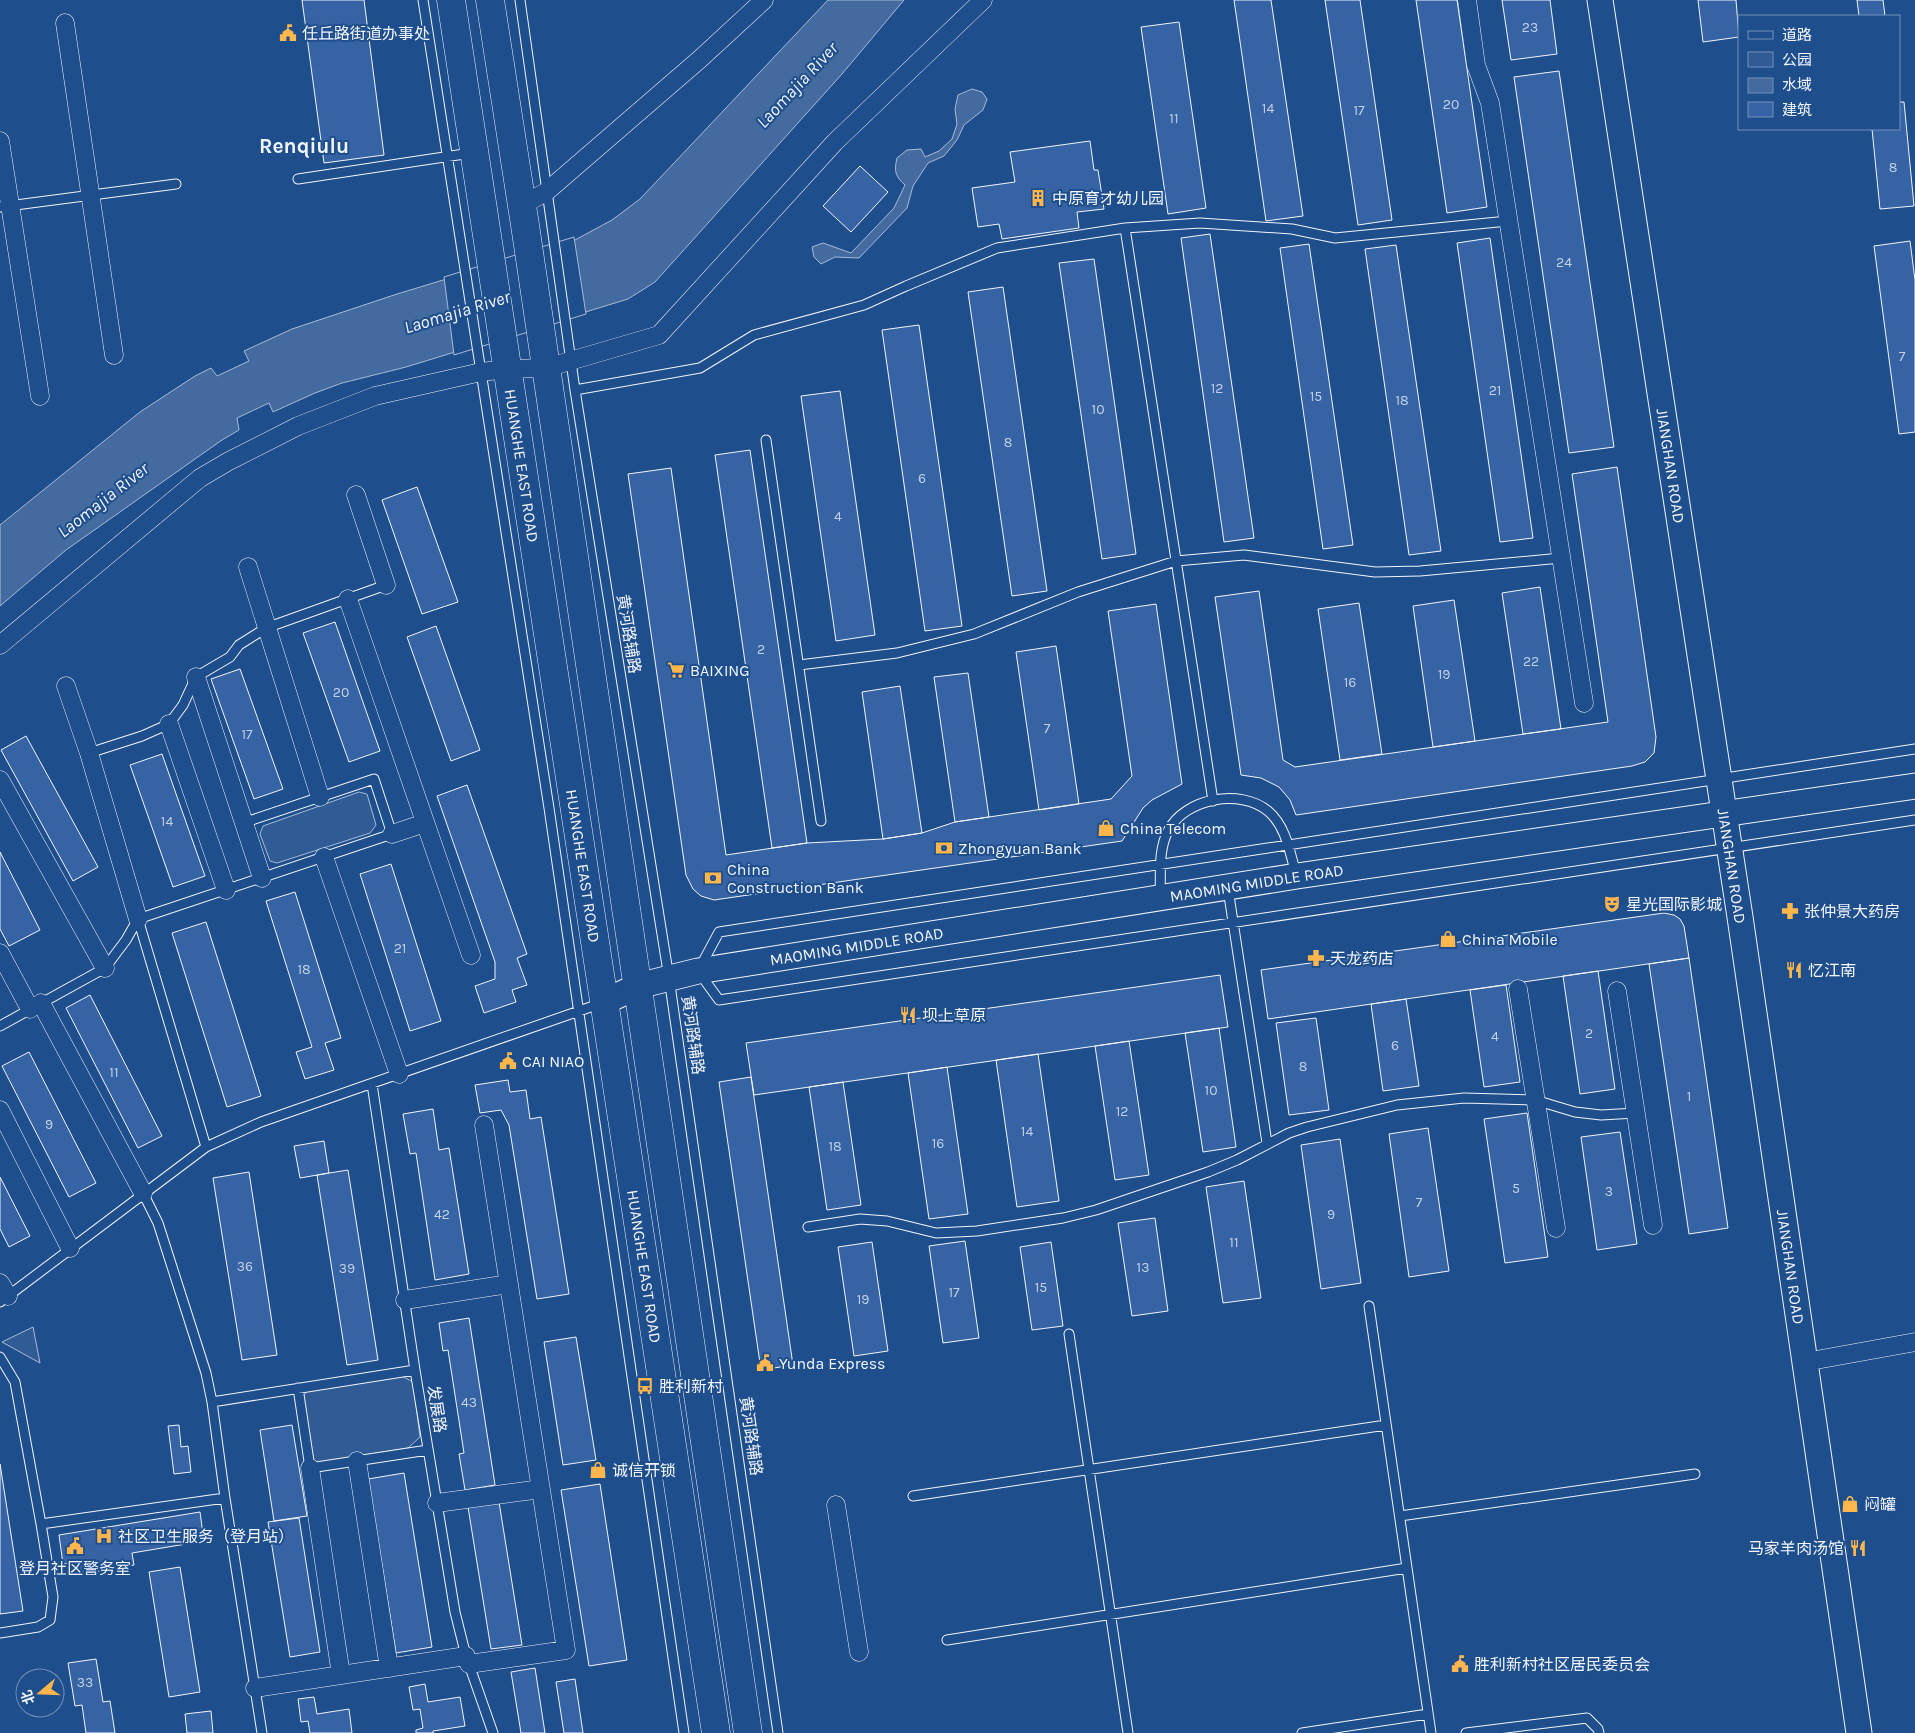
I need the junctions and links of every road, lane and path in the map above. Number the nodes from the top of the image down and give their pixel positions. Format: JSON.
{"nodes":[{"id":1,"x":423,"y":0,"type":"edge"},
{"id":2,"x":451,"y":0,"type":"edge"},
{"id":3,"x":490,"y":0,"type":"edge"},
{"id":4,"x":520,"y":0,"type":"edge"},
{"id":5,"x":764,"y":0,"type":"edge"},
{"id":6,"x":983,"y":0,"type":"edge"},
{"id":7,"x":1467,"y":0,"type":"edge"},
{"id":8,"x":1600,"y":0,"type":"edge"},
{"id":9,"x":65,"y":23,"type":"dead end"},
{"id":10,"x":0,"y":141,"type":"edge"},
{"id":11,"x":460,"y":154,"type":"junction"},
{"id":12,"x":298,"y":179,"type":"dead end"},
{"id":13,"x":176,"y":184,"type":"dead end"},
{"id":14,"x":546,"y":192,"type":"junction"},
{"id":15,"x":91,"y":195,"type":"junction"},
{"id":16,"x":5,"y":206,"type":"edge"},
{"id":17,"x":533,"y":218,"type":"junction"},
{"id":18,"x":1508,"y":221,"type":"junction"},
{"id":19,"x":1125,"y":228,"type":"junction"},
{"id":20,"x":114,"y":355,"type":"dead end"},
{"id":21,"x":557,"y":355,"type":"junction"},
{"id":22,"x":493,"y":365,"type":"junction"},
{"id":23,"x":575,"y":390,"type":"junction"},
{"id":24,"x":40,"y":396,"type":"dead end"},
{"id":25,"x":766,"y":440,"type":"dead end"},
{"id":26,"x":356,"y":495,"type":"dead end"},
{"id":27,"x":1561,"y":558,"type":"junction"},
{"id":28,"x":1176,"y":561,"type":"junction"},
{"id":29,"x":248,"y":567,"type":"dead end"},
{"id":30,"x":386,"y":585,"type":"joint"},
{"id":31,"x":348,"y":599,"type":"junction"},
{"id":32,"x":266,"y":628,"type":"junction"},
{"id":33,"x":0,"y":645,"type":"edge"},
{"id":34,"x":799,"y":664,"type":"junction"},
{"id":35,"x":196,"y":677,"type":"junction"},
{"id":36,"x":66,"y":686,"type":"dead end"},
{"id":37,"x":1584,"y":703,"type":"dead end"},
{"id":38,"x":169,"y":724,"type":"junction"},
{"id":39,"x":1915,"y":749,"type":"edge"},
{"id":40,"x":89,"y":753,"type":"junction"},
{"id":41,"x":1718,"y":778,"type":"junction"},
{"id":42,"x":0,"y":780,"type":"edge"},
{"id":43,"x":1915,"y":786,"type":"edge"},
{"id":44,"x":320,"y":798,"type":"junction"},
{"id":45,"x":1213,"y":801,"type":"junction"},
{"id":46,"x":1724,"y":814,"type":"junction"},
{"id":47,"x":1915,"y":820,"type":"edge"},
{"id":48,"x":821,"y":821,"type":"dead end"},
{"id":49,"x":244,"y":823,"type":"junction"},
{"id":50,"x":425,"y":823,"type":"junction"},
{"id":51,"x":392,"y":834,"type":"junction"},
{"id":52,"x":1288,"y":845,"type":"junction"},
{"id":53,"x":1729,"y":848,"type":"junction"},
{"id":54,"x":324,"y":857,"type":"junction"},
{"id":55,"x":1161,"y":864,"type":"junction"},
{"id":56,"x":1297,"y":876,"type":"junction"},
{"id":57,"x":262,"y":878,"type":"junction"},
{"id":58,"x":1228,"y":888,"type":"junction"},
{"id":59,"x":226,"y":890,"type":"junction"},
{"id":60,"x":1160,"y":898,"type":"junction"},
{"id":61,"x":138,"y":919,"type":"junction"},
{"id":62,"x":1233,"y":922,"type":"junction"},
{"id":63,"x":0,"y":953,"type":"edge"},
{"id":64,"x":471,"y":955,"type":"dead end"},
{"id":65,"x":105,"y":968,"type":"junction"},
{"id":66,"x":698,"y":971,"type":"junction"},
{"id":67,"x":669,"y":978,"type":"junction"},
{"id":68,"x":638,"y":986,"type":"junction"},
{"id":69,"x":1518,"y":989,"type":"dead end"},
{"id":70,"x":1618,"y":991,"type":"dead end"},
{"id":71,"x":604,"y":1002,"type":"junction"},
{"id":72,"x":36,"y":1006,"type":"junction"},
{"id":73,"x":579,"y":1011,"type":"junction"},
{"id":74,"x":0,"y":1026,"type":"edge"},
{"id":75,"x":399,"y":1074,"type":"junction"},
{"id":76,"x":372,"y":1084,"type":"junction"},
{"id":77,"x":1535,"y":1100,"type":"junction"},
{"id":78,"x":0,"y":1110,"type":"edge"},
{"id":79,"x":1636,"y":1113,"type":"junction"},
{"id":80,"x":484,"y":1124,"type":"dead end"},
{"id":81,"x":1267,"y":1143,"type":"junction"},
{"id":82,"x":206,"y":1146,"type":"junction"},
{"id":83,"x":143,"y":1193,"type":"junction"},
{"id":84,"x":1653,"y":1225,"type":"dead end"},
{"id":85,"x":808,"y":1227,"type":"dead end"},
{"id":86,"x":1556,"y":1228,"type":"dead end"},
{"id":87,"x":70,"y":1248,"type":"junction"},
{"id":88,"x":509,"y":1284,"type":"junction"},
{"id":89,"x":2,"y":1293,"type":"edge"},
{"id":90,"x":405,"y":1300,"type":"junction"},
{"id":91,"x":1369,"y":1306,"type":"dead end"},
{"id":92,"x":1069,"y":1334,"type":"dead end"},
{"id":93,"x":1915,"y":1342,"type":"edge"},
{"id":94,"x":0,"y":1357,"type":"edge"},
{"id":95,"x":1805,"y":1362,"type":"junction"},
{"id":96,"x":415,"y":1370,"type":"junction"},
{"id":97,"x":298,"y":1388,"type":"junction"},
{"id":98,"x":212,"y":1402,"type":"junction"},
{"id":99,"x":1386,"y":1425,"type":"junction"},
{"id":100,"x":428,"y":1450,"type":"junction"},
{"id":101,"x":357,"y":1461,"type":"junction"},
{"id":102,"x":310,"y":1468,"type":"junction"},
{"id":103,"x":1089,"y":1470,"type":"junction"},
{"id":104,"x":1695,"y":1474,"type":"dead end"},
{"id":105,"x":541,"y":1489,"type":"junction"},
{"id":106,"x":913,"y":1496,"type":"dead end"},
{"id":107,"x":225,"y":1498,"type":"junction"},
{"id":108,"x":437,"y":1504,"type":"junction"},
{"id":109,"x":836,"y":1505,"type":"dead end"},
{"id":110,"x":1400,"y":1516,"type":"junction"},
{"id":111,"x":42,"y":1524,"type":"junction"},
{"id":112,"x":1407,"y":1568,"type":"junction"},
{"id":113,"x":1110,"y":1614,"type":"junction"},
{"id":114,"x":0,"y":1633,"type":"edge"},
{"id":115,"x":947,"y":1640,"type":"dead end"},
{"id":116,"x":859,"y":1652,"type":"dead end"},
{"id":117,"x":468,"y":1660,"type":"junction"},
{"id":118,"x":389,"y":1668,"type":"junction"},
{"id":119,"x":340,"y":1675,"type":"junction"},
{"id":120,"x":255,"y":1688,"type":"junction"},
{"id":121,"x":1428,"y":1714,"type":"junction"},
{"id":122,"x":262,"y":1733,"type":"edge"},
{"id":123,"x":493,"y":1733,"type":"edge"},
{"id":124,"x":684,"y":1733,"type":"edge"},
{"id":125,"x":716,"y":1733,"type":"edge"},
{"id":126,"x":748,"y":1733,"type":"edge"},
{"id":127,"x":778,"y":1733,"type":"edge"},
{"id":128,"x":1128,"y":1733,"type":"edge"},
{"id":129,"x":1302,"y":1733,"type":"edge"},
{"id":130,"x":1431,"y":1733,"type":"edge"},
{"id":131,"x":1466,"y":1733,"type":"edge"},
{"id":132,"x":1599,"y":1733,"type":"edge"},
{"id":133,"x":1859,"y":1733,"type":"edge"}],
"edges":[{"from":1,"to":11,"type":"lane"},
{"from":2,"to":11,"type":"main road","name":"HUANGHE EAST ROAD"},
{"from":3,"to":17,"type":"main road","name":"HUANGHE EAST ROAD"},
{"from":4,"to":14,"type":"lane"},
{"from":5,"to":14,"type":"street"},
{"from":6,"to":21,"type":"street"},
{"from":7,"to":18,"type":"street"},
{"from":8,"to":41,"type":"street","name":"JIANGHAN ROAD"},
{"from":9,"to":15,"type":"street"},
{"from":10,"to":16,"type":"street"},
{"from":11,"to":12,"type":"lane"},
{"from":11,"to":22,"type":"main road","name":"HUANGHE EAST ROAD"},
{"from":13,"to":15,"type":"lane"},
{"from":14,"to":17,"type":"street"},
{"from":14,"to":17,"type":"lane"},
{"from":15,"to":16,"type":"lane"},
{"from":15,"to":20,"type":"street"},
{"from":16,"to":24,"type":"street"},
{"from":17,"to":21,"type":"main road","name":"HUANGHE EAST ROAD"},
{"from":18,"to":19,"type":"lane"},
{"from":18,"to":27,"type":"street"},
{"from":19,"to":23,"type":"lane"},
{"from":19,"to":28,"type":"lane"},
{"from":21,"to":22,"type":"street"},
{"from":21,"to":23,"type":"lane","name":"黄河路辅路"},
{"from":21,"to":68,"type":"main road","name":"HUANGHE EAST ROAD"},
{"from":22,"to":33,"type":"street"},
{"from":22,"to":71,"type":"main road","name":"HUANGHE EAST ROAD"},
{"from":22,"to":73,"type":"lane"},
{"from":23,"to":67,"type":"lane","name":"黄河路辅路"},
{"from":25,"to":34,"type":"lane"},
{"from":26,"to":30,"type":"street"},
{"from":27,"to":28,"type":"lane"},
{"from":27,"to":37,"type":"street"},
{"from":28,"to":34,"type":"lane"},
{"from":28,"to":45,"type":"lane"},
{"from":29,"to":32,"type":"street"},
{"from":30,"to":31,"type":"lane"},
{"from":31,"to":32,"type":"lane"},
{"from":31,"to":50,"type":"street"},
{"from":32,"to":35,"type":"lane"},
{"from":32,"to":44,"type":"street"},
{"from":34,"to":48,"type":"lane"},
{"from":35,"to":38,"type":"lane"},
{"from":35,"to":49,"type":"street"},
{"from":36,"to":40,"type":"street"},
{"from":38,"to":40,"type":"lane"},
{"from":38,"to":59,"type":"street"},
{"from":39,"to":41,"type":"lane"},
{"from":40,"to":61,"type":"street"},
{"from":41,"to":46,"type":"street","name":"JIANGHAN ROAD"},
{"from":41,"to":52,"type":"lane"},
{"from":42,"to":65,"type":"street"},
{"from":43,"to":46,"type":"street","name":"MAOMING MIDDLE ROAD"},
{"from":44,"to":49,"type":"lane"},
{"from":44,"to":51,"type":"lane"},
{"from":45,"to":52,"type":"lane"},
{"from":45,"to":55,"type":"lane"},
{"from":46,"to":53,"type":"street","name":"JIANGHAN ROAD"},
{"from":46,"to":56,"type":"street","name":"MAOMING MIDDLE ROAD"},
{"from":47,"to":53,"type":"lane"},
{"from":49,"to":57,"type":"street"},
{"from":50,"to":51,"type":"street"},
{"from":50,"to":64,"type":"street"},
{"from":51,"to":54,"type":"lane"},
{"from":52,"to":55,"type":"lane"},
{"from":52,"to":56,"type":"lane"},
{"from":53,"to":62,"type":"lane"},
{"from":53,"to":95,"type":"street","name":"JIANGHAN ROAD"},
{"from":54,"to":57,"type":"lane"},
{"from":54,"to":75,"type":"street"},
{"from":55,"to":60,"type":"lane"},
{"from":55,"to":66,"type":"lane"},
{"from":56,"to":58,"type":"street","name":"MAOMING MIDDLE ROAD"},
{"from":57,"to":59,"type":"lane"},
{"from":58,"to":60,"type":"street","name":"MAOMING MIDDLE ROAD"},
{"from":58,"to":62,"type":"lane"},
{"from":59,"to":61,"type":"lane"},
{"from":60,"to":66,"type":"street","name":"MAOMING MIDDLE ROAD"},
{"from":61,"to":65,"type":"lane"},
{"from":61,"to":82,"type":"lane"},
{"from":62,"to":66,"type":"lane"},
{"from":62,"to":81,"type":"lane"},
{"from":63,"to":72,"type":"street"},
{"from":65,"to":72,"type":"lane"},
{"from":66,"to":67,"type":"street","name":"MAOMING MIDDLE ROAD"},
{"from":67,"to":68,"type":"street","name":"MAOMING MIDDLE ROAD"},
{"from":67,"to":127,"type":"lane","name":"黄河路辅路"},
{"from":68,"to":71,"type":"street","name":"MAOMING MIDDLE ROAD"},
{"from":68,"to":126,"type":"main road","name":"HUANGHE EAST ROAD"},
{"from":69,"to":77,"type":"street"},
{"from":70,"to":79,"type":"street"},
{"from":71,"to":73,"type":"lane"},
{"from":71,"to":125,"type":"main road","name":"HUANGHE EAST ROAD"},
{"from":72,"to":74,"type":"lane"},
{"from":72,"to":83,"type":"street"},
{"from":73,"to":75,"type":"lane"},
{"from":73,"to":124,"type":"lane"},
{"from":75,"to":76,"type":"lane"},
{"from":76,"to":82,"type":"lane"},
{"from":76,"to":90,"type":"lane","name":"发展路"},
{"from":77,"to":79,"type":"lane"},
{"from":77,"to":81,"type":"lane"},
{"from":77,"to":86,"type":"street"},
{"from":78,"to":87,"type":"street"},
{"from":79,"to":84,"type":"street"},
{"from":80,"to":88,"type":"street"},
{"from":81,"to":85,"type":"lane"},
{"from":82,"to":83,"type":"lane"},
{"from":83,"to":87,"type":"lane"},
{"from":83,"to":98,"type":"lane"},
{"from":87,"to":89,"type":"lane"},
{"from":88,"to":90,"type":"street"},
{"from":88,"to":105,"type":"street"},
{"from":90,"to":96,"type":"lane","name":"发展路"},
{"from":91,"to":99,"type":"lane"},
{"from":92,"to":103,"type":"lane"},
{"from":93,"to":95,"type":"street"},
{"from":94,"to":111,"type":"lane"},
{"from":95,"to":133,"type":"street","name":"JIANGHAN ROAD"},
{"from":96,"to":97,"type":"lane"},
{"from":96,"to":100,"type":"lane","name":"发展路"},
{"from":97,"to":98,"type":"lane"},
{"from":97,"to":102,"type":"lane"},
{"from":98,"to":107,"type":"lane"},
{"from":99,"to":103,"type":"lane"},
{"from":99,"to":110,"type":"lane"},
{"from":100,"to":101,"type":"lane"},
{"from":100,"to":108,"type":"lane","name":"发展路"},
{"from":101,"to":102,"type":"lane"},
{"from":101,"to":118,"type":"street"},
{"from":102,"to":119,"type":"street"},
{"from":103,"to":106,"type":"lane"},
{"from":103,"to":113,"type":"lane"},
{"from":104,"to":110,"type":"lane"},
{"from":105,"to":108,"type":"street"},
{"from":105,"to":117,"type":"street"},
{"from":107,"to":111,"type":"lane"},
{"from":107,"to":120,"type":"lane"},
{"from":108,"to":117,"type":"lane","name":"发展路"},
{"from":109,"to":116,"type":"street"},
{"from":110,"to":112,"type":"lane"},
{"from":111,"to":114,"type":"lane"},
{"from":112,"to":113,"type":"lane"},
{"from":112,"to":121,"type":"lane"},
{"from":113,"to":115,"type":"lane"},
{"from":113,"to":128,"type":"lane"},
{"from":117,"to":118,"type":"street"},
{"from":117,"to":123,"type":"lane","name":"发展路"},
{"from":118,"to":119,"type":"street"},
{"from":119,"to":120,"type":"street"},
{"from":120,"to":122,"type":"lane"},
{"from":121,"to":129,"type":"lane"},
{"from":121,"to":130,"type":"lane"},
{"from":131,"to":132,"type":"lane"}]}
